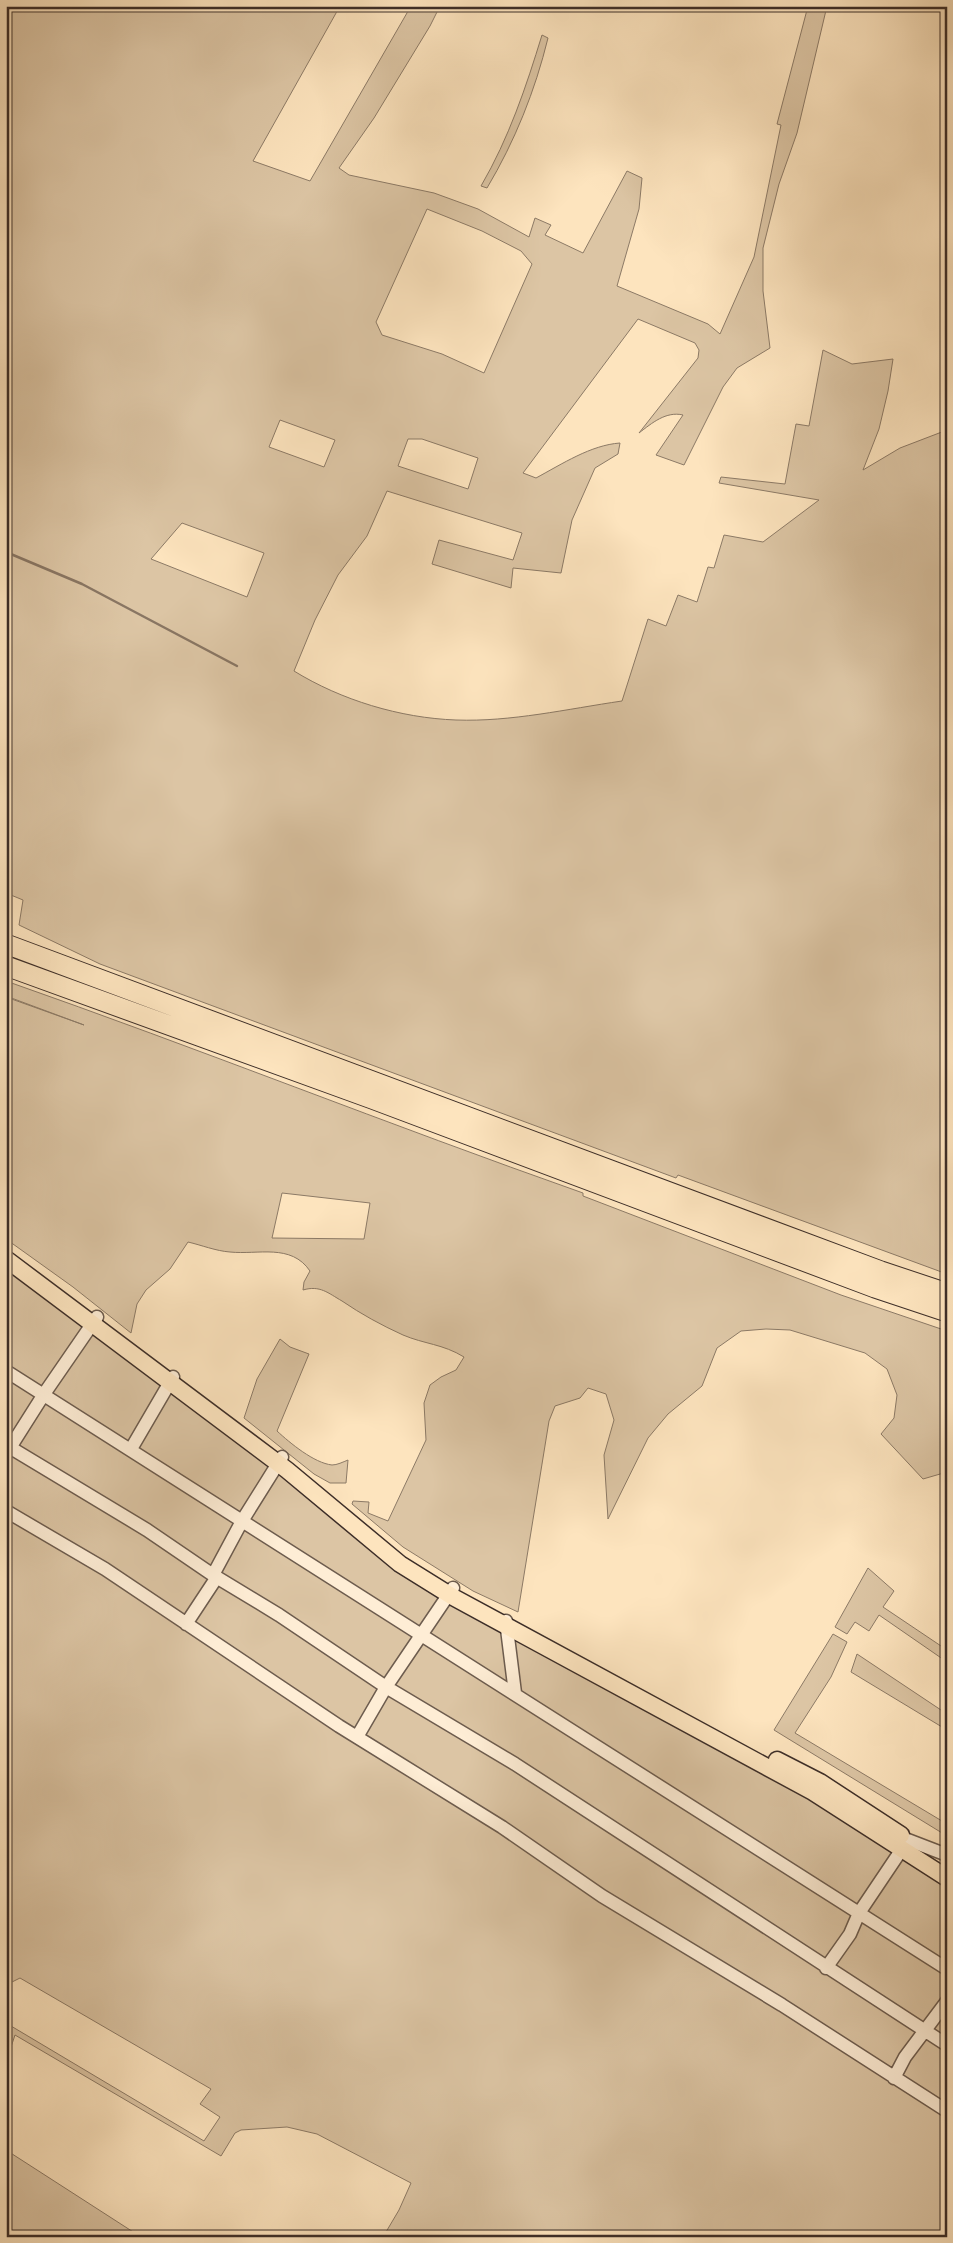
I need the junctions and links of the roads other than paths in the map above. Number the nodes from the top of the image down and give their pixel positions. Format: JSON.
{"nodes":[{"id":1,"x":6,"y":944,"type":"edge"},
{"id":2,"x":6,"y":966,"type":"edge"},
{"id":3,"x":6,"y":1250,"type":"edge"},
{"id":4,"x":6,"y":1259,"type":"edge"},
{"id":5,"x":947,"y":1293,"type":"edge"},
{"id":6,"x":947,"y":1312,"type":"edge"},
{"id":7,"x":95,"y":1320,"type":"junction"},
{"id":8,"x":6,"y":1370,"type":"edge"},
{"id":9,"x":171,"y":1380,"type":"junction"},
{"id":10,"x":44,"y":1394,"type":"junction"},
{"id":11,"x":8,"y":1449,"type":"edge"},
{"id":12,"x":131,"y":1450,"type":"junction"},
{"id":13,"x":280,"y":1460,"type":"junction"},
{"id":14,"x":6,"y":1511,"type":"edge"},
{"id":15,"x":242,"y":1521,"type":"junction"},
{"id":16,"x":214,"y":1576,"type":"junction"},
{"id":17,"x":451,"y":1591,"type":"junction"},
{"id":18,"x":506,"y":1622,"type":"junction"},
{"id":19,"x":186,"y":1624,"type":"junction"},
{"id":20,"x":420,"y":1635,"type":"junction"},
{"id":21,"x":386,"y":1687,"type":"junction"},
{"id":22,"x":515,"y":1693,"type":"junction"},
{"id":23,"x":357,"y":1737,"type":"junction"},
{"id":24,"x":905,"y":1844,"type":"junction"},
{"id":25,"x":943,"y":1851,"type":"edge"},
{"id":26,"x":947,"y":1865,"type":"edge"},
{"id":27,"x":947,"y":1878,"type":"edge"},
{"id":28,"x":859,"y":1913,"type":"junction"},
{"id":29,"x":826,"y":1968,"type":"junction"},
{"id":30,"x":947,"y":1969,"type":"edge"},
{"id":31,"x":947,"y":2001,"type":"edge"},
{"id":32,"x":924,"y":2031,"type":"junction"},
{"id":33,"x":947,"y":2045,"type":"edge"},
{"id":34,"x":894,"y":2078,"type":"junction"},
{"id":35,"x":947,"y":2111,"type":"edge"}],
"edges":[{"from":1,"to":5,"type":"highway"},
{"from":2,"to":6,"type":"highway"},
{"from":3,"to":7,"type":"main road"},
{"from":4,"to":7,"type":"main road"},
{"from":7,"to":9,"type":"main road"},
{"from":7,"to":10,"type":"street"},
{"from":8,"to":10,"type":"street"},
{"from":9,"to":12,"type":"street"},
{"from":9,"to":13,"type":"main road"},
{"from":10,"to":11,"type":"street"},
{"from":10,"to":12,"type":"street"},
{"from":11,"to":16,"type":"street"},
{"from":12,"to":15,"type":"street"},
{"from":13,"to":15,"type":"street"},
{"from":13,"to":17,"type":"main road"},
{"from":14,"to":19,"type":"street"},
{"from":15,"to":16,"type":"street"},
{"from":15,"to":20,"type":"street"},
{"from":16,"to":19,"type":"street"},
{"from":16,"to":21,"type":"street"},
{"from":17,"to":18,"type":"main road"},
{"from":17,"to":20,"type":"street"},
{"from":18,"to":22,"type":"street"},
{"from":18,"to":24,"type":"main road"},
{"from":19,"to":23,"type":"street"},
{"from":20,"to":21,"type":"street"},
{"from":20,"to":22,"type":"street"},
{"from":21,"to":23,"type":"street"},
{"from":21,"to":29,"type":"street"},
{"from":22,"to":28,"type":"street"},
{"from":23,"to":34,"type":"street"},
{"from":24,"to":25,"type":"street"},
{"from":24,"to":26,"type":"main road"},
{"from":24,"to":27,"type":"main road"},
{"from":24,"to":28,"type":"street"},
{"from":28,"to":29,"type":"street"},
{"from":28,"to":30,"type":"street"},
{"from":29,"to":32,"type":"street"},
{"from":31,"to":32,"type":"street"},
{"from":32,"to":33,"type":"street"},
{"from":32,"to":34,"type":"street"},
{"from":34,"to":35,"type":"street"}]}
